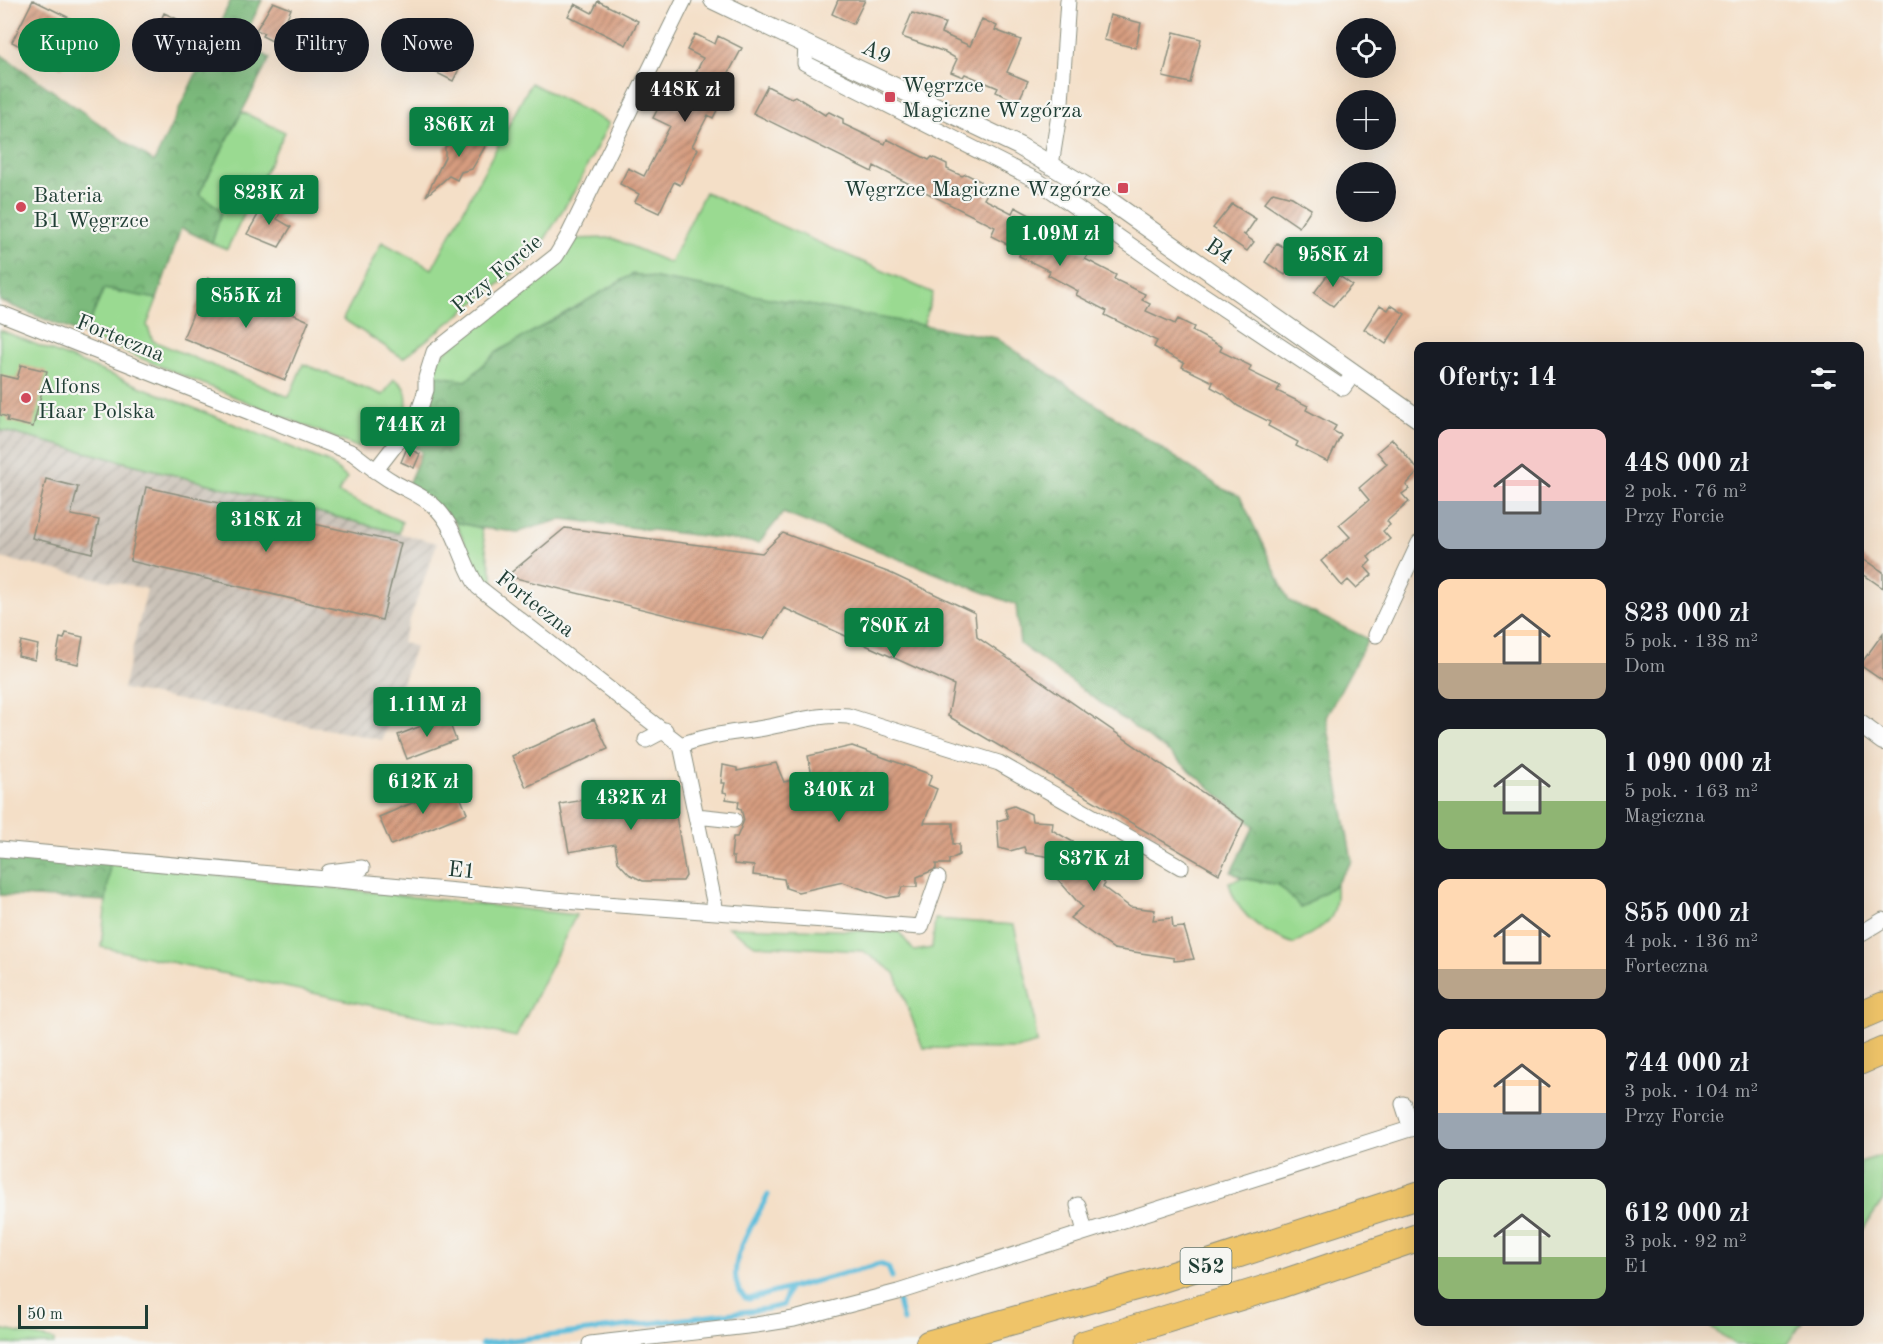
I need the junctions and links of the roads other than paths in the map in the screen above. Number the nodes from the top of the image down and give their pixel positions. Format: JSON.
{"nodes":[{"id":1,"x":684,"y":0,"type":"edge"},
{"id":2,"x":713,"y":0,"type":"edge"},
{"id":3,"x":1068,"y":0,"type":"edge"},
{"id":4,"x":806,"y":44,"type":"junction"},
{"id":5,"x":1051,"y":165,"type":"junction"},
{"id":6,"x":0,"y":313,"type":"edge"},
{"id":7,"x":1354,"y":374,"type":"junction"},
{"id":8,"x":1414,"y":416,"type":"edge"},
{"id":9,"x":375,"y":471,"type":"junction"},
{"id":10,"x":1414,"y":554,"type":"edge"},
{"id":11,"x":1376,"y":634,"type":"dead end"},
{"id":12,"x":1864,"y":727,"type":"edge"},
{"id":13,"x":665,"y":730,"type":"junction"},
{"id":14,"x":646,"y":740,"type":"dead end"},
{"id":15,"x":1883,"y":741,"type":"edge"},
{"id":16,"x":681,"y":745,"type":"junction"},
{"id":17,"x":696,"y":816,"type":"junction"},
{"id":18,"x":734,"y":820,"type":"dead end"},
{"id":19,"x":0,"y":849,"type":"edge"},
{"id":20,"x":1181,"y":867,"type":"dead end"},
{"id":21,"x":362,"y":868,"type":"dead end"},
{"id":22,"x":301,"y":875,"type":"junction"},
{"id":23,"x":938,"y":878,"type":"dead end"},
{"id":24,"x":716,"y":911,"type":"junction"},
{"id":25,"x":1883,"y":920,"type":"edge"},
{"id":26,"x":1864,"y":932,"type":"edge"},
{"id":27,"x":1883,"y":1006,"type":"edge"},
{"id":28,"x":1864,"y":1014,"type":"edge"},
{"id":29,"x":1883,"y":1051,"type":"edge"},
{"id":30,"x":1864,"y":1059,"type":"edge"},
{"id":31,"x":1403,"y":1104,"type":"dead end"},
{"id":32,"x":1414,"y":1125,"type":"edge"},
{"id":33,"x":1414,"y":1127,"type":"edge"},
{"id":34,"x":1414,"y":1198,"type":"edge"},
{"id":35,"x":1078,"y":1205,"type":"dead end"},
{"id":36,"x":1085,"y":1232,"type":"junction"},
{"id":37,"x":1414,"y":1239,"type":"edge"},
{"id":38,"x":590,"y":1344,"type":"edge"},
{"id":39,"x":929,"y":1344,"type":"edge"},
{"id":40,"x":1085,"y":1344,"type":"edge"}],
"edges":[{"from":1,"to":9,"type":"street","name":"Przy Forcie"},
{"from":2,"to":4,"type":"street","name":"A9"},
{"from":3,"to":5,"type":"street"},
{"from":4,"to":5,"type":"street","name":"A9"},
{"from":4,"to":7,"type":"street"},
{"from":5,"to":7,"type":"street","name":"B4"},
{"from":6,"to":9,"type":"street","name":"Forteczna"},
{"from":7,"to":8,"type":"street","name":"B4"},
{"from":9,"to":13,"type":"street","name":"Forteczna"},
{"from":10,"to":11,"type":"street"},
{"from":12,"to":15,"type":"street"},
{"from":13,"to":14,"type":"street"},
{"from":13,"to":16,"type":"street","name":"Forteczna"},
{"from":16,"to":17,"type":"street"},
{"from":16,"to":20,"type":"street"},
{"from":17,"to":18,"type":"street"},
{"from":17,"to":24,"type":"street"},
{"from":19,"to":22,"type":"street","name":"E1"},
{"from":21,"to":22,"type":"street"},
{"from":22,"to":24,"type":"street","name":"E1"},
{"from":23,"to":24,"type":"street","name":"E1"},
{"from":25,"to":26,"type":"street"},
{"from":27,"to":28,"type":"highway"},
{"from":29,"to":30,"type":"highway"},
{"from":31,"to":32,"type":"street"},
{"from":33,"to":36,"type":"street"},
{"from":34,"to":39,"type":"highway","number":"S52"},
{"from":35,"to":36,"type":"street"},
{"from":36,"to":38,"type":"street"},
{"from":37,"to":40,"type":"highway","number":"S52"}]}
